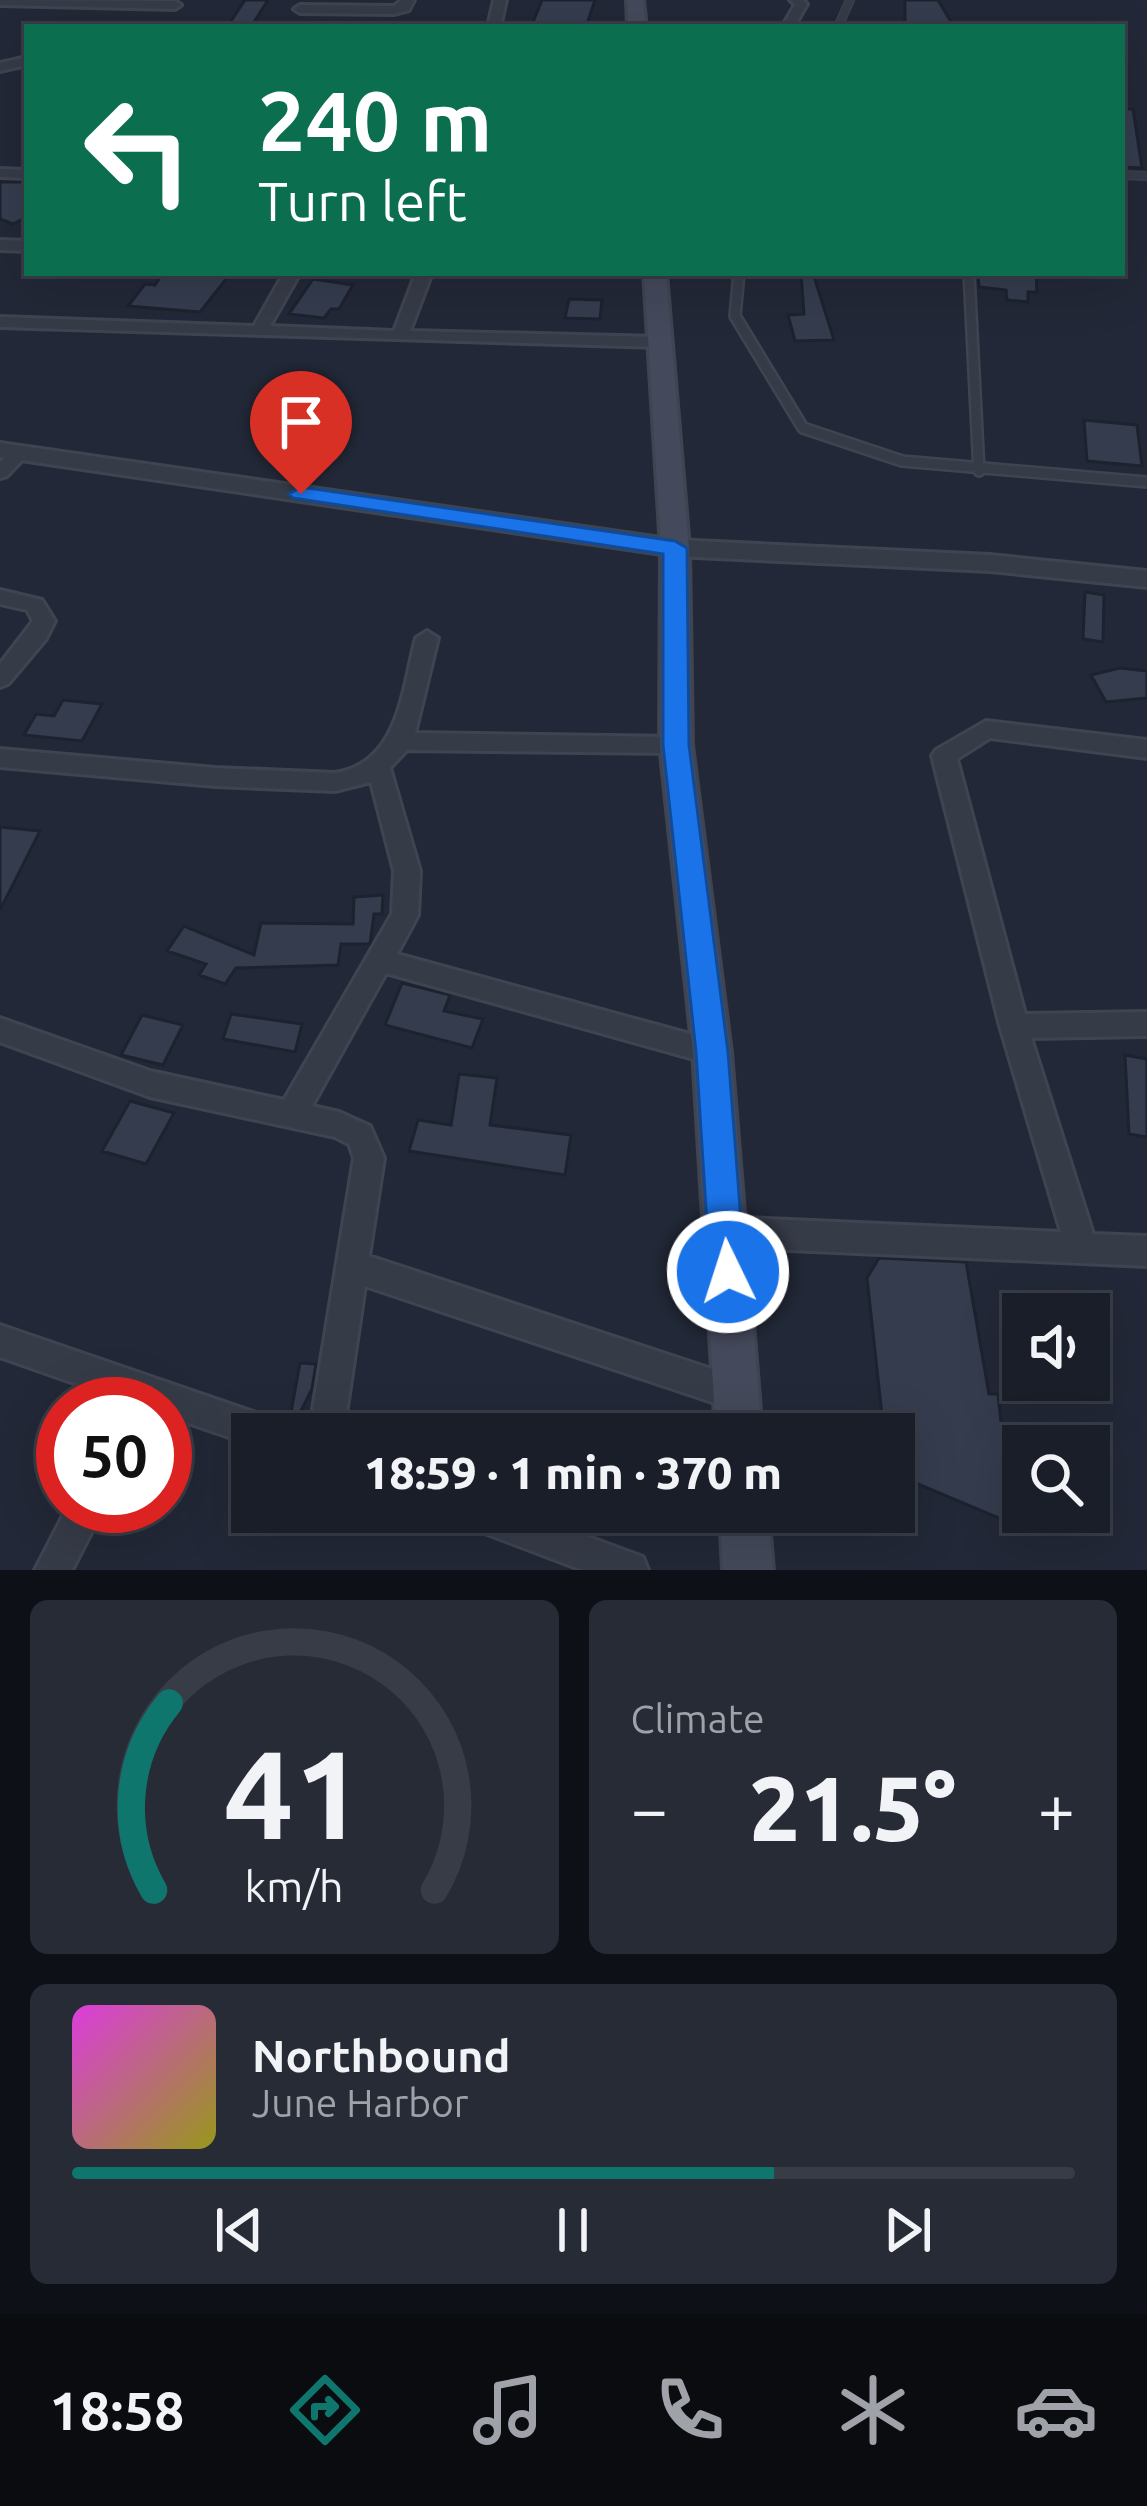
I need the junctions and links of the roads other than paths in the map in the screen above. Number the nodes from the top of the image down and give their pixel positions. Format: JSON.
{"nodes":[{"id":1,"x":408,"y":0,"type":"edge"},
{"id":2,"x":72,"y":1,"type":"edge"},
{"id":3,"x":0,"y":2,"type":"edge"},
{"id":4,"x":302,"y":4,"type":"edge"},
{"id":5,"x":174,"y":7,"type":"edge"},
{"id":6,"x":290,"y":276,"type":"edge"},
{"id":7,"x":423,"y":276,"type":"edge"},
{"id":8,"x":655,"y":276,"type":"edge"},
{"id":9,"x":739,"y":276,"type":"edge"},
{"id":10,"x":969,"y":276,"type":"edge"},
{"id":11,"x":0,"y":322,"type":"edge"},
{"id":12,"x":259,"y":331,"type":"junction"},
{"id":13,"x":400,"y":336,"type":"junction"},
{"id":14,"x":660,"y":342,"type":"junction"},
{"id":15,"x":10,"y":452,"type":"edge"},
{"id":16,"x":979,"y":471,"type":"junction"},
{"id":17,"x":0,"y":472,"type":"edge"},
{"id":18,"x":1147,"y":482,"type":"edge"},
{"id":19,"x":675,"y":548,"type":"junction"},
{"id":20,"x":1147,"y":579,"type":"edge"},
{"id":21,"x":0,"y":597,"type":"edge"},
{"id":22,"x":427,"y":638,"type":"dead end"},
{"id":23,"x":0,"y":679,"type":"edge"},
{"id":24,"x":401,"y":741,"type":"junction"},
{"id":25,"x":676,"y":745,"type":"junction"},
{"id":26,"x":1147,"y":749,"type":"edge"},
{"id":27,"x":0,"y":758,"type":"edge"},
{"id":28,"x":378,"y":766,"type":"junction"},
{"id":29,"x":382,"y":962,"type":"junction"},
{"id":30,"x":1147,"y":1024,"type":"edge"},
{"id":31,"x":1014,"y":1026,"type":"junction"},
{"id":32,"x":0,"y":1030,"type":"edge"},
{"id":33,"x":712,"y":1052,"type":"junction"},
{"id":34,"x":292,"y":1114,"type":"junction"},
{"id":35,"x":724,"y":1232,"type":"junction"},
{"id":36,"x":1082,"y":1249,"type":"junction"},
{"id":37,"x":1147,"y":1251,"type":"edge"},
{"id":38,"x":352,"y":1266,"type":"junction"},
{"id":39,"x":0,"y":1341,"type":"edge"},
{"id":40,"x":92,"y":1377,"type":"edge"},
{"id":41,"x":736,"y":1394,"type":"junction"},
{"id":42,"x":192,"y":1412,"type":"edge"},
{"id":43,"x":329,"y":1413,"type":"edge"},
{"id":44,"x":737,"y":1413,"type":"edge"},
{"id":45,"x":231,"y":1423,"type":"edge"},
{"id":46,"x":73,"y":1533,"type":"edge"},
{"id":47,"x":529,"y":1533,"type":"edge"},
{"id":48,"x":745,"y":1533,"type":"edge"},
{"id":49,"x":53,"y":1570,"type":"edge"},
{"id":50,"x":630,"y":1570,"type":"edge"},
{"id":51,"x":748,"y":1570,"type":"edge"}],
"edges":[{"from":1,"to":4,"type":"street"},
{"from":2,"to":3,"type":"street"},
{"from":2,"to":5,"type":"street"},
{"from":6,"to":12,"type":"street"},
{"from":7,"to":13,"type":"street"},
{"from":8,"to":14,"type":"main road"},
{"from":9,"to":16,"type":"lane"},
{"from":10,"to":16,"type":"lane"},
{"from":11,"to":12,"type":"street"},
{"from":12,"to":13,"type":"street"},
{"from":13,"to":14,"type":"street"},
{"from":14,"to":19,"type":"main road"},
{"from":15,"to":17,"type":"street"},
{"from":15,"to":19,"type":"street"},
{"from":16,"to":18,"type":"lane"},
{"from":19,"to":20,"type":"street"},
{"from":19,"to":25,"type":"main road"},
{"from":21,"to":23,"type":"street"},
{"from":22,"to":24,"type":"street"},
{"from":24,"to":25,"type":"street"},
{"from":24,"to":28,"type":"street"},
{"from":25,"to":33,"type":"main road"},
{"from":26,"to":31,"type":"street"},
{"from":27,"to":28,"type":"street"},
{"from":28,"to":29,"type":"street"},
{"from":29,"to":33,"type":"street"},
{"from":29,"to":34,"type":"street"},
{"from":30,"to":31,"type":"street"},
{"from":31,"to":36,"type":"street"},
{"from":32,"to":34,"type":"street"},
{"from":33,"to":35,"type":"main road"},
{"from":34,"to":38,"type":"street"},
{"from":35,"to":36,"type":"street"},
{"from":35,"to":41,"type":"main road"},
{"from":36,"to":37,"type":"street"},
{"from":38,"to":41,"type":"street"},
{"from":38,"to":43,"type":"street"},
{"from":39,"to":40,"type":"street"},
{"from":41,"to":44,"type":"main road"},
{"from":42,"to":45,"type":"street"},
{"from":46,"to":49,"type":"street"},
{"from":47,"to":50,"type":"street"},
{"from":48,"to":51,"type":"main road"}]}
